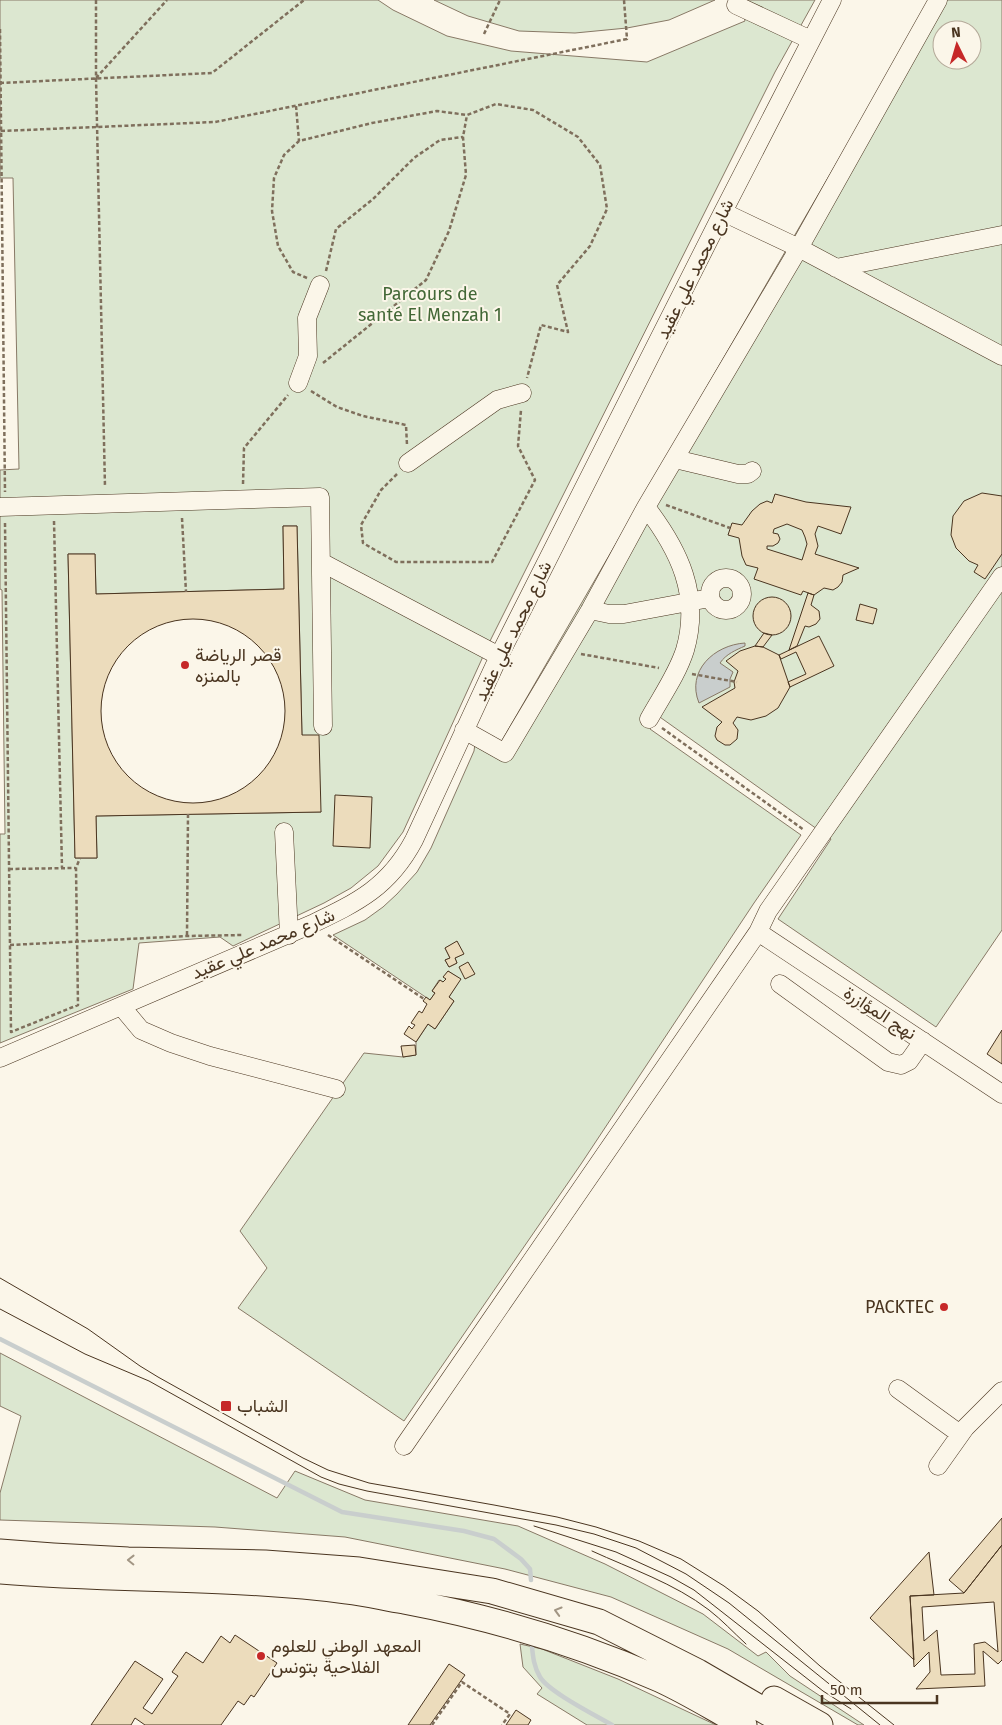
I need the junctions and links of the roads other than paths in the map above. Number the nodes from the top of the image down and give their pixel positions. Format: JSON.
{"nodes":[{"id":1,"x":832,"y":0,"type":"edge"},
{"id":2,"x":938,"y":0,"type":"edge"},
{"id":3,"x":736,"y":5,"type":"dead end"},
{"id":4,"x":811,"y":40,"type":"junction"},
{"id":5,"x":723,"y":212,"type":"junction"},
{"id":6,"x":1002,"y":235,"type":"edge"},
{"id":7,"x":799,"y":248,"type":"junction"},
{"id":8,"x":836,"y":268,"type":"junction"},
{"id":9,"x":320,"y":285,"type":"road end"},
{"id":10,"x":1002,"y":356,"type":"edge"},
{"id":11,"x":298,"y":383,"type":"road end"},
{"id":12,"x":522,"y":393,"type":"road end"},
{"id":13,"x":674,"y":459,"type":"junction"},
{"id":14,"x":408,"y":463,"type":"road end"},
{"id":15,"x":752,"y":471,"type":"dead end"},
{"id":16,"x":648,"y":503,"type":"junction"},
{"id":17,"x":3,"y":507,"type":"edge"},
{"id":18,"x":321,"y":562,"type":"junction"},
{"id":19,"x":1002,"y":576,"type":"edge"},
{"id":20,"x":710,"y":598,"type":"dead end"},
{"id":21,"x":689,"y":602,"type":"junction"},
{"id":22,"x":590,"y":610,"type":"junction"},
{"id":23,"x":500,"y":656,"type":"junction"},
{"id":24,"x":649,"y":719,"type":"road end"},
{"id":25,"x":322,"y":726,"type":"dead end"},
{"id":26,"x":464,"y":730,"type":"junction"},
{"id":27,"x":284,"y":832,"type":"dead end"},
{"id":28,"x":758,"y":932,"type":"junction"},
{"id":29,"x":288,"y":935,"type":"junction"},
{"id":30,"x":780,"y":984,"type":"dead end"},
{"id":31,"x":121,"y":1006,"type":"junction"},
{"id":32,"x":923,"y":1041,"type":"junction"},
{"id":33,"x":0,"y":1058,"type":"edge"},
{"id":34,"x":336,"y":1089,"type":"dead end"},
{"id":35,"x":1002,"y":1094,"type":"edge"},
{"id":36,"x":898,"y":1389,"type":"dead end"},
{"id":37,"x":1002,"y":1391,"type":"edge"},
{"id":38,"x":960,"y":1434,"type":"junction"},
{"id":39,"x":404,"y":1446,"type":"dead end"},
{"id":40,"x":938,"y":1466,"type":"dead end"},
{"id":41,"x":0,"y":1536,"type":"edge"},
{"id":42,"x":0,"y":1552,"type":"edge"},
{"id":43,"x":180,"y":1570,"type":"junction"},
{"id":44,"x":0,"y":1571,"type":"edge"},
{"id":45,"x":0,"y":1587,"type":"edge"},
{"id":46,"x":492,"y":1591,"type":"junction"},
{"id":47,"x":481,"y":1617,"type":"junction"},
{"id":48,"x":599,"y":1622,"type":"junction"},
{"id":49,"x":606,"y":1658,"type":"junction"},
{"id":50,"x":728,"y":1725,"type":"edge"},
{"id":51,"x":744,"y":1725,"type":"edge"},
{"id":52,"x":789,"y":1725,"type":"edge"},
{"id":53,"x":820,"y":1725,"type":"edge"}],
"edges":[{"from":1,"to":4,"type":"street","name":"شارع محمد علي عقيد"},
{"from":2,"to":7,"type":"street"},
{"from":3,"to":4,"type":"street"},
{"from":4,"to":5,"type":"street","name":"شارع محمد علي عقيد"},
{"from":5,"to":7,"type":"street"},
{"from":5,"to":23,"type":"street","name":"شارع محمد علي عقيد"},
{"from":6,"to":8,"type":"street"},
{"from":7,"to":8,"type":"street"},
{"from":7,"to":13,"type":"street"},
{"from":8,"to":10,"type":"street"},
{"from":9,"to":11,"type":"street"},
{"from":12,"to":14,"type":"street"},
{"from":13,"to":15,"type":"street"},
{"from":13,"to":16,"type":"street"},
{"from":16,"to":21,"type":"street"},
{"from":16,"to":22,"type":"street"},
{"from":17,"to":18,"type":"street"},
{"from":18,"to":23,"type":"street"},
{"from":18,"to":25,"type":"street"},
{"from":19,"to":28,"type":"street"},
{"from":20,"to":21,"type":"street"},
{"from":21,"to":22,"type":"street"},
{"from":21,"to":24,"type":"street"},
{"from":22,"to":26,"type":"street"},
{"from":23,"to":26,"type":"street","name":"شارع محمد علي عقيد"},
{"from":26,"to":29,"type":"street","name":"شارع محمد علي عقيد"},
{"from":27,"to":29,"type":"street"},
{"from":28,"to":32,"type":"street","name":"نهج المؤازرة"},
{"from":28,"to":39,"type":"street"},
{"from":29,"to":31,"type":"street","name":"شارع محمد علي عقيد"},
{"from":30,"to":32,"type":"street"},
{"from":31,"to":33,"type":"street","name":"شارع محمد علي عقيد"},
{"from":31,"to":34,"type":"street"},
{"from":32,"to":35,"type":"street","name":"نهج المؤازرة"},
{"from":36,"to":38,"type":"street"},
{"from":37,"to":38,"type":"street"},
{"from":38,"to":40,"type":"street"},
{"from":41,"to":46,"type":"highway"},
{"from":43,"to":42,"type":"highway","one_way":true},
{"from":43,"to":44,"type":"highway"},
{"from":43,"to":46,"type":"highway"},
{"from":43,"to":47,"type":"highway"},
{"from":45,"to":47,"type":"highway"},
{"from":48,"to":46,"type":"highway","one_way":true},
{"from":47,"to":49,"type":"highway"},
{"from":48,"to":52,"type":"highway"},
{"from":48,"to":53,"type":"highway"},
{"from":49,"to":50,"type":"highway"},
{"from":49,"to":51,"type":"highway"}]}
